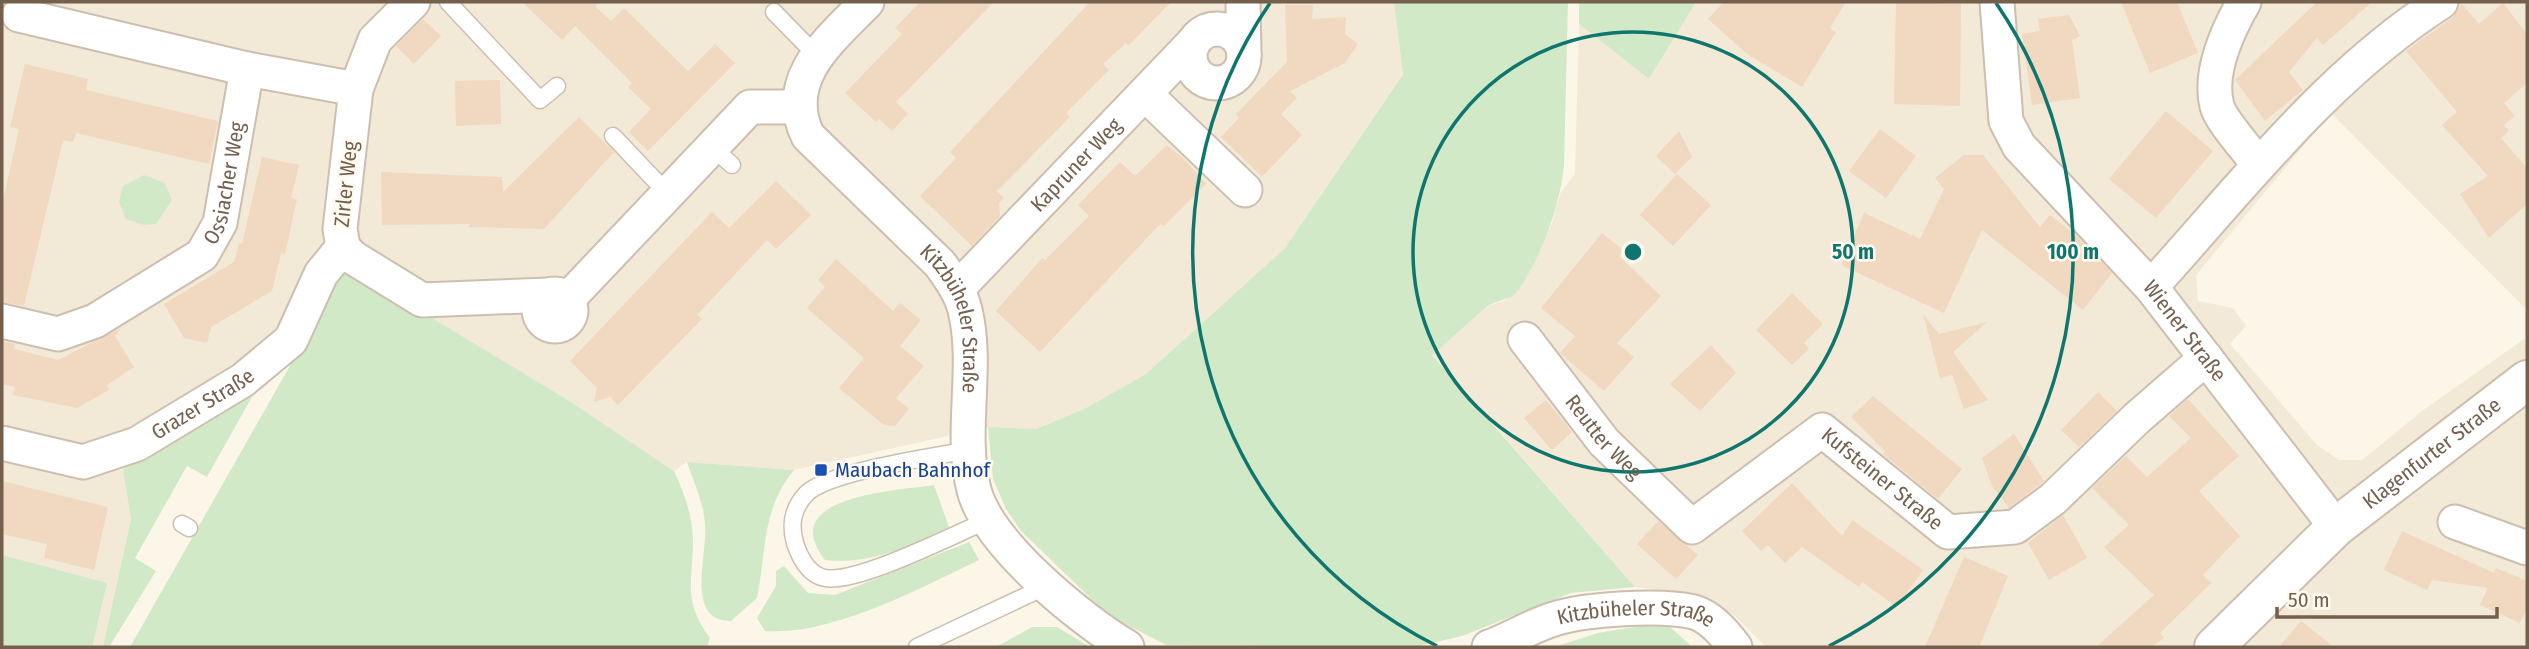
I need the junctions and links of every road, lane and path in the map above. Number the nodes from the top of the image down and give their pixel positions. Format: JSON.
{"nodes":[{"id":1,"x":413,"y":2,"type":"edge"},
{"id":2,"x":448,"y":2,"type":"edge"},
{"id":3,"x":867,"y":2,"type":"edge"},
{"id":4,"x":1243,"y":2,"type":"edge"},
{"id":5,"x":1997,"y":2,"type":"edge"},
{"id":6,"x":2244,"y":2,"type":"edge"},
{"id":7,"x":2441,"y":2,"type":"edge"},
{"id":8,"x":14,"y":11,"type":"edge"},
{"id":9,"x":774,"y":12,"type":"dead end"},
{"id":10,"x":817,"y":56,"type":"junction"},
{"id":11,"x":247,"y":69,"type":"junction"},
{"id":12,"x":557,"y":86,"type":"dead end"},
{"id":13,"x":356,"y":89,"type":"junction"},
{"id":14,"x":1145,"y":94,"type":"junction"},
{"id":15,"x":798,"y":107,"type":"junction"},
{"id":16,"x":613,"y":136,"type":"dead end"},
{"id":17,"x":2258,"y":164,"type":"junction"},
{"id":18,"x":1245,"y":190,"type":"dead end"},
{"id":19,"x":667,"y":192,"type":"junction"},
{"id":20,"x":343,"y":247,"type":"junction"},
{"id":21,"x":2151,"y":287,"type":"junction"},
{"id":22,"x":957,"y":289,"type":"junction"},
{"id":23,"x":5,"y":318,"type":"edge"},
{"id":24,"x":1525,"y":339,"type":"dead end"},
{"id":25,"x":2206,"y":358,"type":"junction"},
{"id":26,"x":2527,"y":380,"type":"edge"},
{"id":27,"x":2,"y":443,"type":"edge"},
{"id":28,"x":970,"y":450,"type":"junction"},
{"id":29,"x":986,"y":521,"type":"junction"},
{"id":30,"x":2455,"y":522,"type":"dead end"},
{"id":31,"x":1692,"y":527,"type":"joint"},
{"id":32,"x":2336,"y":527,"type":"junction"},
{"id":33,"x":2527,"y":548,"type":"edge"},
{"id":34,"x":1049,"y":585,"type":"junction"},
{"id":35,"x":2228,"y":643,"type":"edge"},
{"id":36,"x":917,"y":647,"type":"edge"},
{"id":37,"x":1127,"y":647,"type":"edge"},
{"id":38,"x":1489,"y":647,"type":"edge"},
{"id":39,"x":1735,"y":647,"type":"edge"}],
"edges":[{"from":1,"to":13,"type":"street","name":"Zirler Weg"},
{"from":2,"to":12,"type":"lane"},
{"from":3,"to":10,"type":"street"},
{"from":4,"to":14,"type":"street","name":"Kapruner Weg"},
{"from":5,"to":21,"type":"street"},
{"from":6,"to":17,"type":"street"},
{"from":7,"to":17,"type":"street","name":"Wiener Straße"},
{"from":8,"to":11,"type":"street"},
{"from":9,"to":10,"type":"lane"},
{"from":10,"to":15,"type":"street"},
{"from":11,"to":13,"type":"street"},
{"from":11,"to":23,"type":"street","name":"Ossiacher Weg"},
{"from":13,"to":20,"type":"street","name":"Zirler Weg"},
{"from":14,"to":18,"type":"street"},
{"from":14,"to":22,"type":"street","name":"Kapruner Weg"},
{"from":15,"to":19,"type":"street","name":"Zirler Weg"},
{"from":15,"to":22,"type":"street","name":"Kitzbüheler Straße"},
{"from":16,"to":19,"type":"lane"},
{"from":17,"to":21,"type":"street","name":"Wiener Straße"},
{"from":19,"to":20,"type":"street","name":"Zirler Weg"},
{"from":20,"to":27,"type":"street","name":"Grazer Straße"},
{"from":21,"to":25,"type":"street","name":"Wiener Straße"},
{"from":22,"to":28,"type":"street","name":"Kitzbüheler Straße"},
{"from":24,"to":31,"type":"street","name":"Reutter Weg"},
{"from":25,"to":31,"type":"street","name":"Kufsteiner Straße"},
{"from":25,"to":32,"type":"street","name":"Wiener Straße"},
{"from":26,"to":32,"type":"street","name":"Klagenfurter Straße"},
{"from":28,"to":29,"type":"street","name":"Kitzbüheler Straße"},
{"from":28,"to":29,"type":"lane"},
{"from":29,"to":34,"type":"street","name":"Kitzbüheler Straße"},
{"from":30,"to":33,"type":"street"},
{"from":32,"to":35,"type":"street"},
{"from":34,"to":36,"type":"lane"},
{"from":34,"to":37,"type":"street","name":"Kitzbüheler Straße"},
{"from":38,"to":39,"type":"street","name":"Kitzbüheler Straße"}]}
